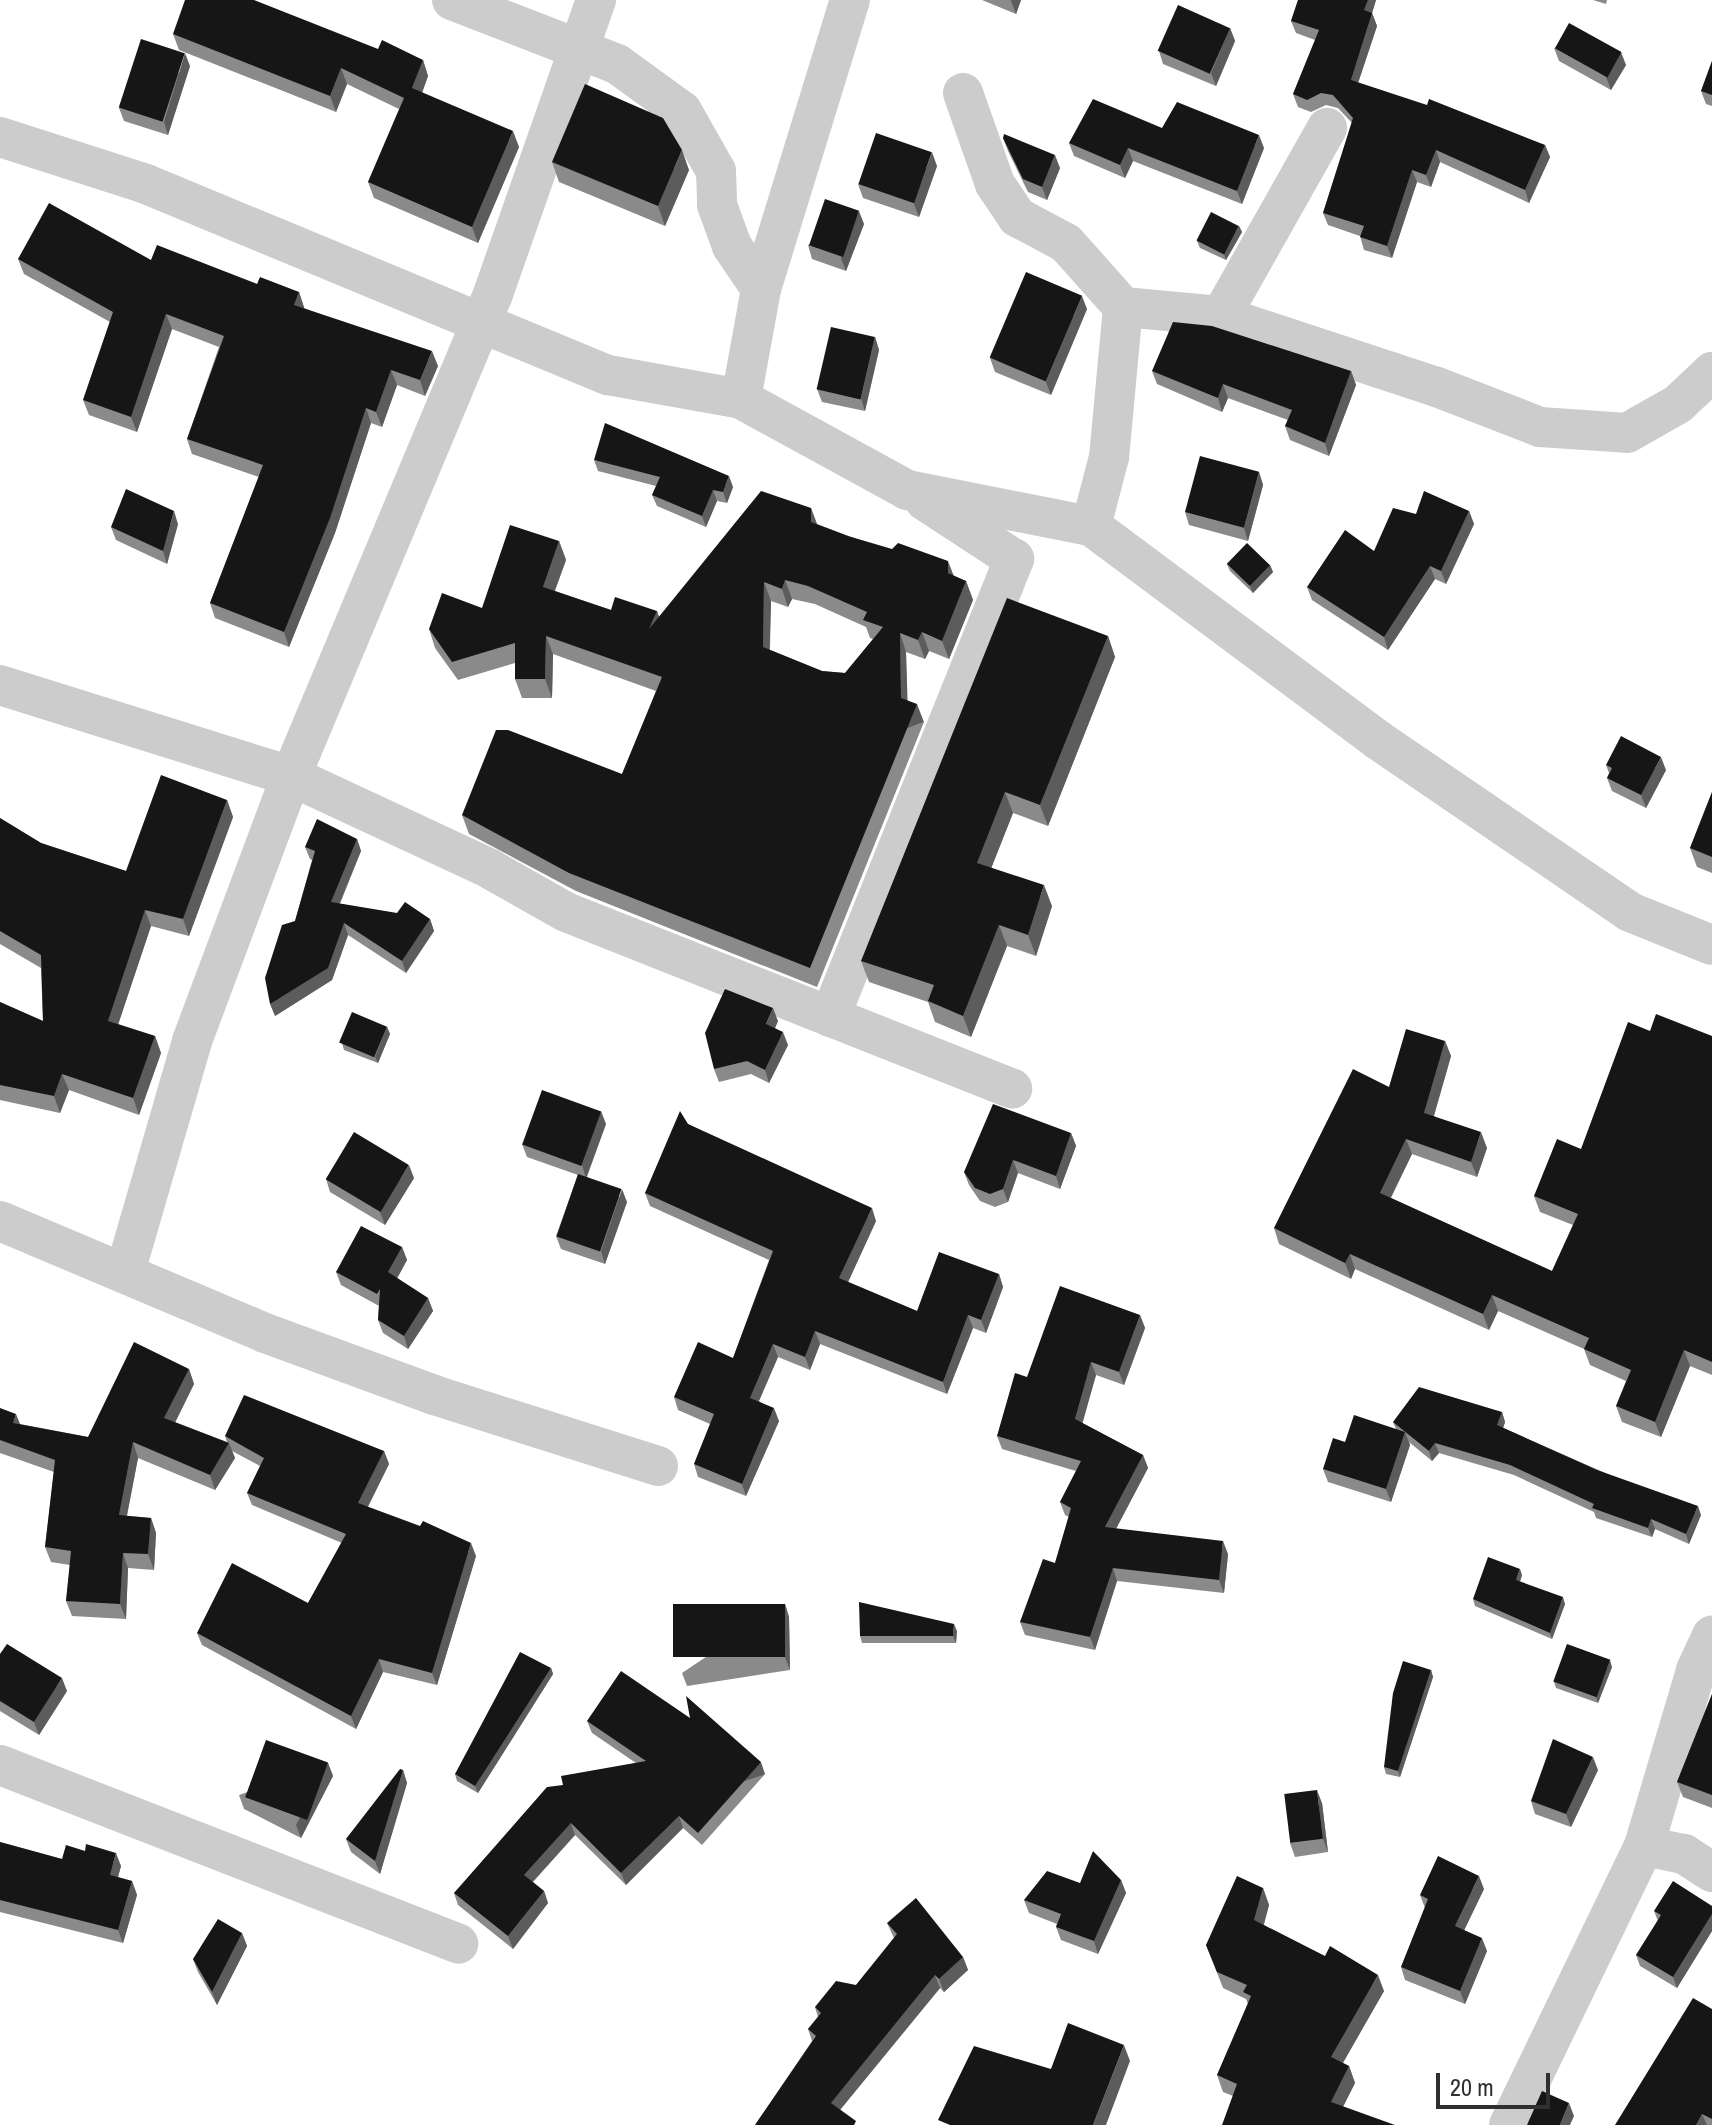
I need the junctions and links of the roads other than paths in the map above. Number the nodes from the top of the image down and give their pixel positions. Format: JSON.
{"nodes":[{"id":1,"x":452,"y":0,"type":"edge"},
{"id":2,"x":596,"y":0,"type":"edge"},
{"id":3,"x":850,"y":0,"type":"edge"},
{"id":4,"x":579,"y":46,"type":"junction"},
{"id":5,"x":963,"y":93,"type":"dead end"},
{"id":6,"x":1327,"y":128,"type":"dead end"},
{"id":7,"x":0,"y":137,"type":"edge"},
{"id":8,"x":761,"y":289,"type":"junction"},
{"id":9,"x":1123,"y":307,"type":"junction"},
{"id":10,"x":1221,"y":316,"type":"junction"},
{"id":11,"x":480,"y":324,"type":"junction"},
{"id":12,"x":1712,"y":372,"type":"edge"},
{"id":13,"x":741,"y":399,"type":"junction"},
{"id":14,"x":907,"y":490,"type":"junction"},
{"id":15,"x":1091,"y":526,"type":"junction"},
{"id":16,"x":0,"y":685,"type":"edge"},
{"id":17,"x":291,"y":776,"type":"junction"},
{"id":18,"x":1712,"y":945,"type":"edge"},
{"id":19,"x":830,"y":1017,"type":"junction"},
{"id":20,"x":1012,"y":1089,"type":"dead end"},
{"id":21,"x":0,"y":1221,"type":"edge"},
{"id":22,"x":125,"y":1272,"type":"junction"},
{"id":23,"x":658,"y":1466,"type":"dead end"},
{"id":24,"x":1712,"y":1635,"type":"edge"},
{"id":25,"x":0,"y":1765,"type":"edge"},
{"id":26,"x":1644,"y":1846,"type":"junction"},
{"id":27,"x":1712,"y":1872,"type":"edge"},
{"id":28,"x":458,"y":1944,"type":"dead end"},
{"id":29,"x":1509,"y":2125,"type":"edge"}],
"edges":[{"from":1,"to":4,"type":"street"},
{"from":2,"to":4,"type":"street"},
{"from":3,"to":8,"type":"street"},
{"from":4,"to":8,"type":"street"},
{"from":4,"to":11,"type":"street"},
{"from":5,"to":9,"type":"street"},
{"from":6,"to":10,"type":"street"},
{"from":7,"to":11,"type":"street"},
{"from":8,"to":13,"type":"street"},
{"from":9,"to":10,"type":"street"},
{"from":9,"to":15,"type":"street"},
{"from":10,"to":12,"type":"street"},
{"from":11,"to":13,"type":"street"},
{"from":11,"to":17,"type":"street"},
{"from":13,"to":14,"type":"street"},
{"from":14,"to":15,"type":"street"},
{"from":14,"to":19,"type":"street"},
{"from":15,"to":18,"type":"street"},
{"from":16,"to":17,"type":"street"},
{"from":17,"to":19,"type":"street"},
{"from":17,"to":22,"type":"street"},
{"from":19,"to":20,"type":"street"},
{"from":21,"to":22,"type":"street"},
{"from":22,"to":23,"type":"street"},
{"from":24,"to":26,"type":"street"},
{"from":25,"to":28,"type":"street"},
{"from":26,"to":27,"type":"street"},
{"from":26,"to":29,"type":"street"}]}
